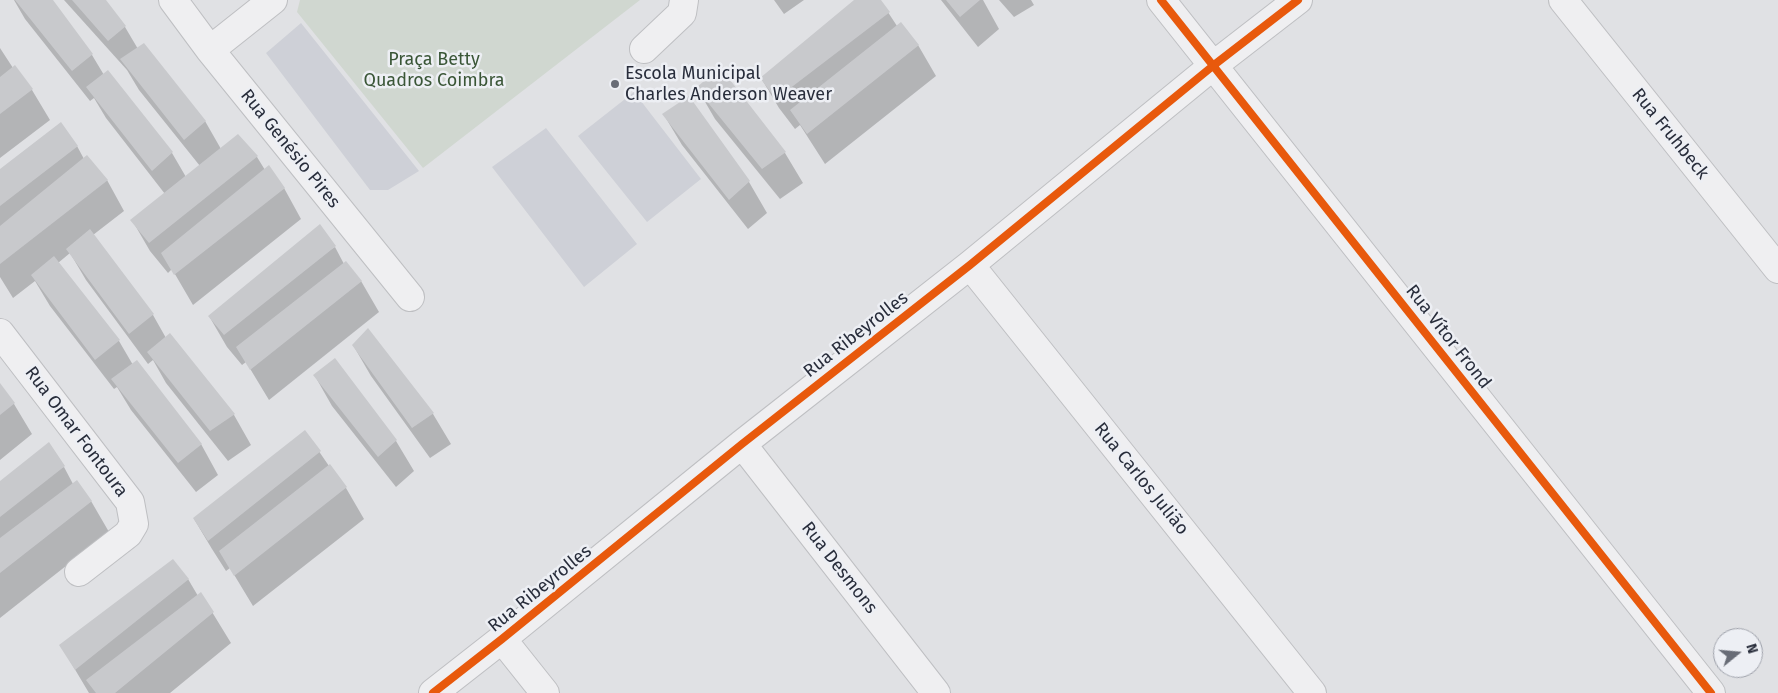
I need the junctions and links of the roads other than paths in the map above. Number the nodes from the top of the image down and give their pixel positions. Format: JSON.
{"nodes":[{"id":1,"x":173,"y":0,"type":"edge"},
{"id":2,"x":273,"y":0,"type":"edge"},
{"id":3,"x":684,"y":0,"type":"edge"},
{"id":4,"x":1161,"y":0,"type":"edge"},
{"id":5,"x":1298,"y":0,"type":"edge"},
{"id":6,"x":1563,"y":0,"type":"edge"},
{"id":7,"x":644,"y":49,"type":"dead end"},
{"id":8,"x":210,"y":50,"type":"junction"},
{"id":9,"x":1214,"y":66,"type":"junction"},
{"id":10,"x":970,"y":265,"type":"junction"},
{"id":11,"x":1778,"y":269,"type":"edge"},
{"id":12,"x":410,"y":297,"type":"dead end"},
{"id":13,"x":0,"y":333,"type":"edge"},
{"id":14,"x":742,"y":444,"type":"junction"},
{"id":15,"x":79,"y":572,"type":"dead end"},
{"id":16,"x":502,"y":639,"type":"junction"},
{"id":17,"x":432,"y":693,"type":"edge"},
{"id":18,"x":545,"y":693,"type":"edge"},
{"id":19,"x":936,"y":693,"type":"edge"},
{"id":20,"x":1312,"y":693,"type":"edge"},
{"id":21,"x":1711,"y":693,"type":"edge"}],
"edges":[{"from":1,"to":8,"type":"street","name":"Rua Genésio Pires"},
{"from":2,"to":8,"type":"street"},
{"from":3,"to":7,"type":"street"},
{"from":4,"to":9,"type":"street","name":"Rua Vítor Frond"},
{"from":5,"to":9,"type":"street","name":"Rua Ribeyrolles"},
{"from":6,"to":11,"type":"street","name":"Rua Fruhbeck"},
{"from":8,"to":12,"type":"street","name":"Rua Genésio Pires"},
{"from":9,"to":10,"type":"street","name":"Rua Ribeyrolles"},
{"from":9,"to":21,"type":"street","name":"Rua Vítor Frond"},
{"from":10,"to":14,"type":"street","name":"Rua Ribeyrolles"},
{"from":10,"to":20,"type":"street","name":"Rua Carlos Julião"},
{"from":13,"to":15,"type":"street","name":"Rua Omar Fontoura"},
{"from":14,"to":16,"type":"street","name":"Rua Ribeyrolles"},
{"from":14,"to":19,"type":"street","name":"Rua Desmons"},
{"from":16,"to":17,"type":"street","name":"Rua Ribeyrolles"},
{"from":16,"to":18,"type":"street"}]}
